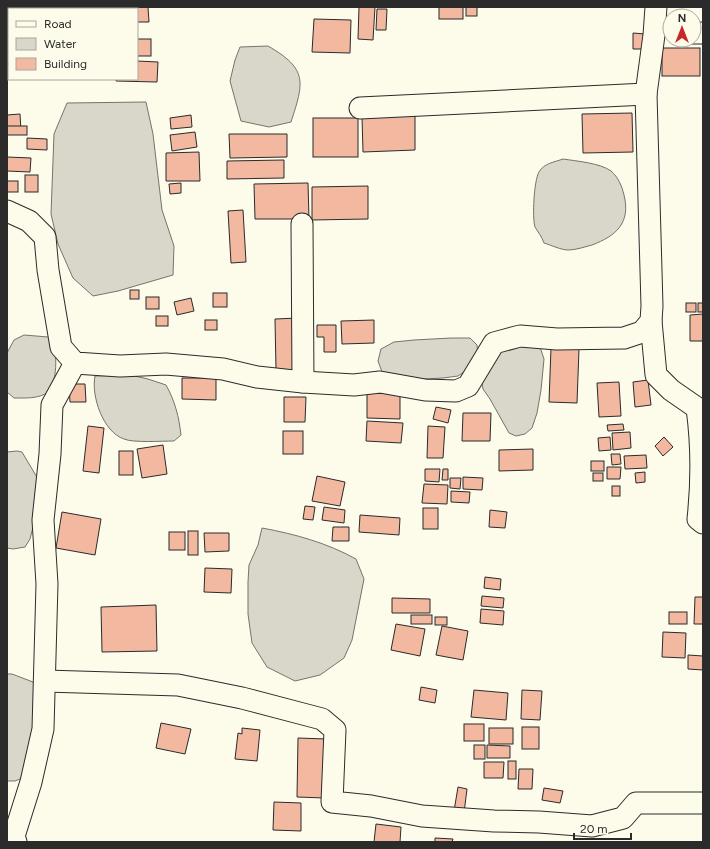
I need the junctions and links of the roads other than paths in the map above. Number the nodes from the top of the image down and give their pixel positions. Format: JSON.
{"nodes":[{"id":1,"x":656,"y":7,"type":"edge"},
{"id":2,"x":662,"y":35,"type":"edge"},
{"id":3,"x":646,"y":94,"type":"junction"},
{"id":4,"x":360,"y":108,"type":"dead end"},
{"id":5,"x":7,"y":211,"type":"edge"},
{"id":6,"x":302,"y":224,"type":"dead end"},
{"id":7,"x":651,"y":321,"type":"junction"},
{"id":8,"x":75,"y":363,"type":"junction"},
{"id":9,"x":303,"y":382,"type":"junction"},
{"id":10,"x":703,"y":524,"type":"edge"},
{"id":11,"x":45,"y":681,"type":"junction"},
{"id":12,"x":703,"y":803,"type":"edge"},
{"id":13,"x":12,"y":837,"type":"edge"}],
"edges":[{"from":1,"to":2,"type":"street"},
{"from":2,"to":3,"type":"street"},
{"from":3,"to":4,"type":"street"},
{"from":3,"to":7,"type":"street"},
{"from":5,"to":8,"type":"street"},
{"from":6,"to":9,"type":"street"},
{"from":7,"to":9,"type":"street"},
{"from":7,"to":10,"type":"street"},
{"from":8,"to":9,"type":"street"},
{"from":8,"to":11,"type":"street"},
{"from":11,"to":12,"type":"street"},
{"from":11,"to":13,"type":"street"}]}
